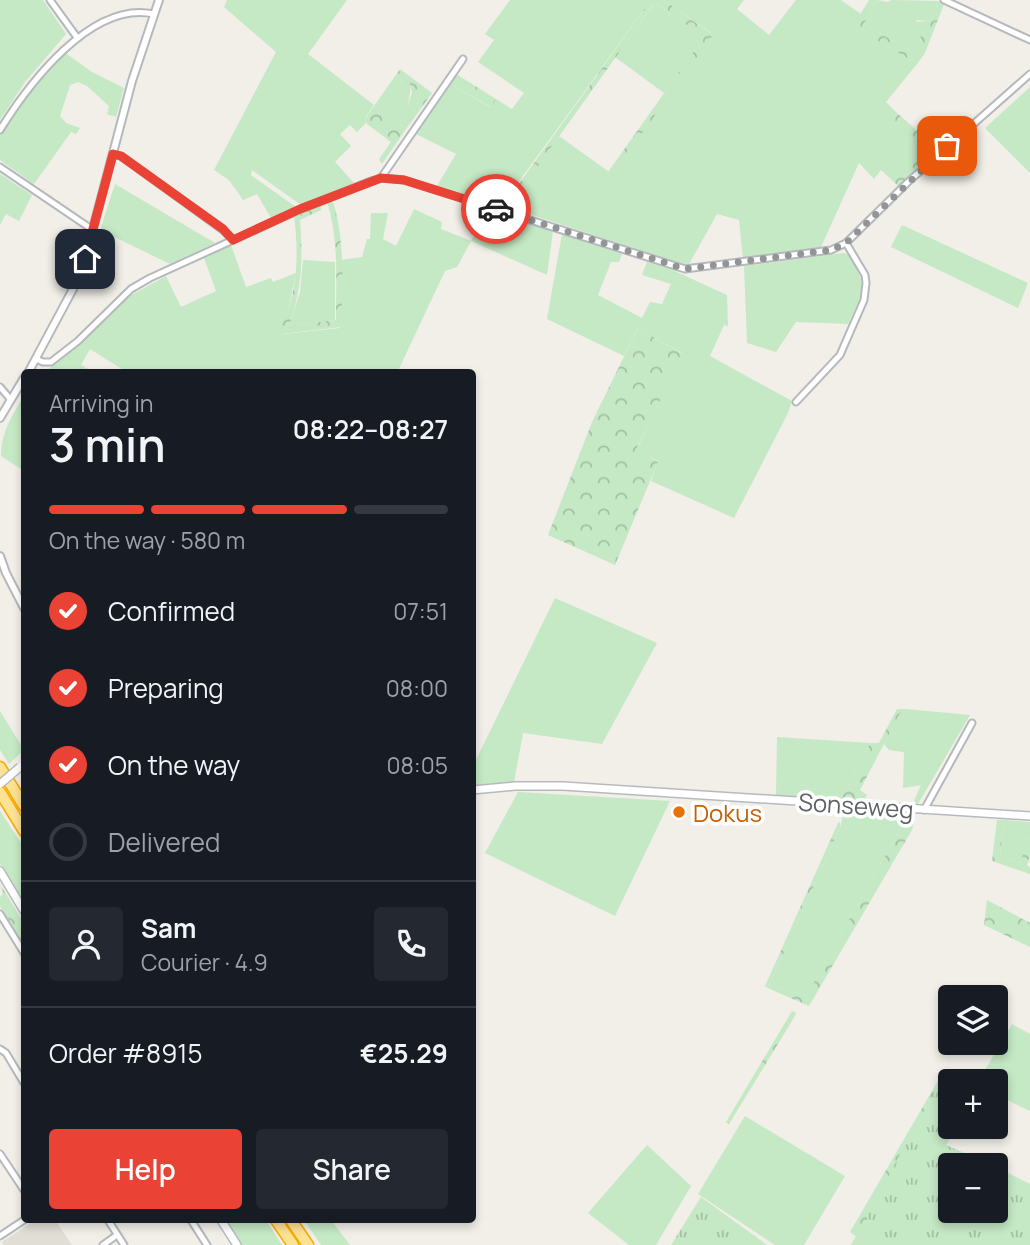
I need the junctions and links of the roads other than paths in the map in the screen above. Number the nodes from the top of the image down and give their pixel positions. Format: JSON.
{"nodes":[{"id":1,"x":50,"y":0,"type":"edge"},
{"id":2,"x":159,"y":0,"type":"edge"},
{"id":3,"x":944,"y":0,"type":"edge"},
{"id":4,"x":154,"y":14,"type":"junction"},
{"id":5,"x":76,"y":36,"type":"junction"},
{"id":6,"x":1030,"y":40,"type":"edge"},
{"id":7,"x":463,"y":59,"type":"dead end"},
{"id":8,"x":1030,"y":74,"type":"edge"},
{"id":9,"x":0,"y":130,"type":"edge"},
{"id":10,"x":113,"y":154,"type":"junction"},
{"id":11,"x":0,"y":167,"type":"edge"},
{"id":12,"x":381,"y":178,"type":"junction"},
{"id":13,"x":93,"y":230,"type":"junction"},
{"id":14,"x":233,"y":240,"type":"junction"},
{"id":15,"x":846,"y":243,"type":"junction"},
{"id":16,"x":36,"y":359,"type":"junction"},
{"id":17,"x":30,"y":369,"type":"edge"},
{"id":18,"x":21,"y":383,"type":"edge"},
{"id":19,"x":0,"y":387,"type":"edge"},
{"id":20,"x":11,"y":400,"type":"junction"},
{"id":21,"x":796,"y":402,"type":"dead end"},
{"id":22,"x":0,"y":418,"type":"edge"},
{"id":23,"x":0,"y":555,"type":"edge"},
{"id":24,"x":21,"y":599,"type":"edge"},
{"id":25,"x":972,"y":723,"type":"dead end"},
{"id":26,"x":21,"y":766,"type":"edge"},
{"id":27,"x":0,"y":767,"type":"edge"},
{"id":28,"x":0,"y":784,"type":"edge"},
{"id":29,"x":476,"y":790,"type":"edge"},
{"id":30,"x":0,"y":792,"type":"edge"},
{"id":31,"x":21,"y":801,"type":"edge"},
{"id":32,"x":924,"y":810,"type":"junction"},
{"id":33,"x":1030,"y":816,"type":"edge"},
{"id":34,"x":21,"y":826,"type":"edge"},
{"id":35,"x":0,"y":871,"type":"edge"},
{"id":36,"x":21,"y":906,"type":"edge"},
{"id":37,"x":0,"y":914,"type":"edge"},
{"id":38,"x":21,"y":948,"type":"edge"},
{"id":39,"x":0,"y":1049,"type":"edge"},
{"id":40,"x":21,"y":1078,"type":"edge"},
{"id":41,"x":0,"y":1154,"type":"edge"},
{"id":42,"x":21,"y":1186,"type":"edge"},
{"id":43,"x":21,"y":1222,"type":"edge"},
{"id":44,"x":112,"y":1223,"type":"edge"},
{"id":45,"x":193,"y":1223,"type":"edge"},
{"id":46,"x":223,"y":1223,"type":"edge"},
{"id":47,"x":278,"y":1223,"type":"edge"},
{"id":48,"x":293,"y":1223,"type":"edge"},
{"id":49,"x":117,"y":1235,"type":"junction"},
{"id":50,"x":0,"y":1236,"type":"edge"},
{"id":51,"x":103,"y":1245,"type":"edge"},
{"id":52,"x":124,"y":1245,"type":"edge"},
{"id":53,"x":206,"y":1245,"type":"edge"},
{"id":54,"x":237,"y":1245,"type":"edge"},
{"id":55,"x":293,"y":1245,"type":"edge"},
{"id":56,"x":308,"y":1245,"type":"edge"}],
"edges":[{"from":1,"to":5,"type":"street"},
{"from":2,"to":4,"type":"street"},
{"from":3,"to":6,"type":"street"},
{"from":4,"to":5,"type":"street"},
{"from":4,"to":10,"type":"street"},
{"from":5,"to":9,"type":"street"},
{"from":7,"to":12,"type":"street"},
{"from":8,"to":15,"type":"street"},
{"from":10,"to":13,"type":"street"},
{"from":10,"to":14,"type":"street"},
{"from":11,"to":13,"type":"street"},
{"from":12,"to":14,"type":"street"},
{"from":12,"to":15,"type":"street"},
{"from":13,"to":16,"type":"street"},
{"from":14,"to":16,"type":"street"},
{"from":15,"to":21,"type":"street"},
{"from":16,"to":17,"type":"street"},
{"from":18,"to":20,"type":"street"},
{"from":19,"to":20,"type":"street"},
{"from":20,"to":22,"type":"street"},
{"from":23,"to":24,"type":"street"},
{"from":25,"to":32,"type":"street"},
{"from":26,"to":28,"type":"main road","bridge":true},
{"from":27,"to":31,"type":"highway"},
{"from":29,"to":32,"type":"main road","name":"Sonseweg"},
{"from":30,"to":34,"type":"highway"},
{"from":32,"to":33,"type":"main road","name":"Sonseweg"},
{"from":35,"to":36,"type":"main road"},
{"from":37,"to":38,"type":"street"},
{"from":39,"to":40,"type":"street"},
{"from":41,"to":42,"type":"street"},
{"from":43,"to":50,"type":"street"},
{"from":44,"to":49,"type":"street"},
{"from":45,"to":53,"type":"street"},
{"from":46,"to":54,"type":"main road"},
{"from":47,"to":55,"type":"highway"},
{"from":48,"to":56,"type":"highway"},
{"from":49,"to":51,"type":"street"},
{"from":49,"to":52,"type":"street"}]}
